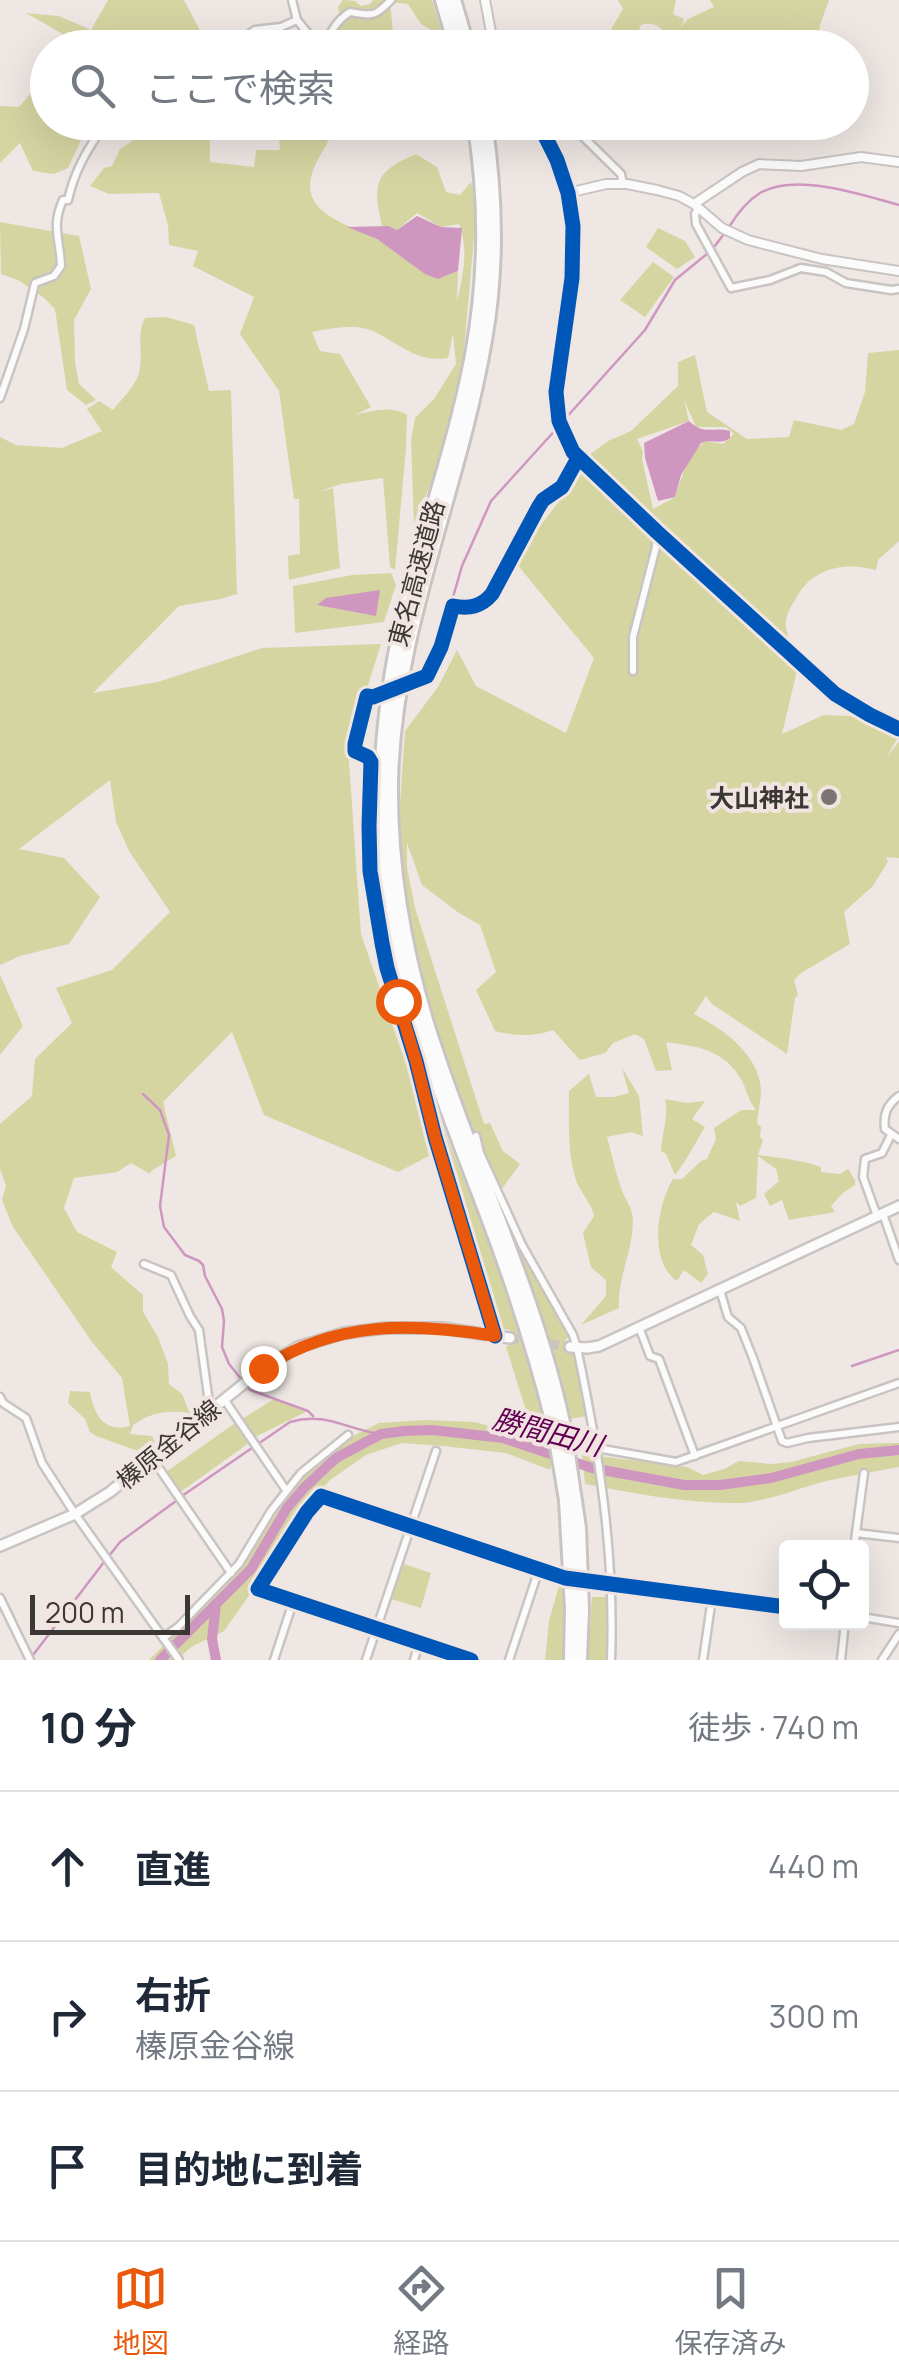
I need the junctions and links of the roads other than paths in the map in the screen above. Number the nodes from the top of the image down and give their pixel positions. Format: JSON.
{"nodes":[{"id":1,"x":292,"y":0,"type":"edge"},
{"id":2,"x":391,"y":0,"type":"edge"},
{"id":3,"x":442,"y":0,"type":"edge"},
{"id":4,"x":454,"y":0,"type":"edge"},
{"id":5,"x":484,"y":0,"type":"edge"},
{"id":6,"x":297,"y":20,"type":"junction"},
{"id":7,"x":255,"y":30,"type":"edge"},
{"id":8,"x":305,"y":30,"type":"edge"},
{"id":9,"x":334,"y":30,"type":"edge"},
{"id":10,"x":451,"y":30,"type":"edge"},
{"id":11,"x":463,"y":30,"type":"edge"},
{"id":12,"x":490,"y":30,"type":"edge"},
{"id":13,"x":93,"y":140,"type":"edge"},
{"id":14,"x":476,"y":140,"type":"edge"},
{"id":15,"x":487,"y":140,"type":"edge"},
{"id":16,"x":547,"y":140,"type":"edge"},
{"id":17,"x":586,"y":140,"type":"edge"},
{"id":18,"x":899,"y":162,"type":"edge"},
{"id":19,"x":623,"y":184,"type":"junction"},
{"id":20,"x":568,"y":193,"type":"junction"},
{"id":21,"x":696,"y":206,"type":"junction"},
{"id":22,"x":899,"y":272,"type":"edge"},
{"id":23,"x":899,"y":289,"type":"edge"},
{"id":24,"x":0,"y":398,"type":"edge"},
{"id":25,"x":578,"y":458,"type":"junction"},
{"id":26,"x":656,"y":532,"type":"junction"},
{"id":27,"x":710,"y":582,"type":"tunnel mouth"},
{"id":28,"x":632,"y":671,"type":"dead end"},
{"id":29,"x":420,"y":678,"type":"dead end"},
{"id":30,"x":836,"y":694,"type":"tunnel mouth"},
{"id":31,"x":373,"y":696,"type":"dead end"},
{"id":32,"x":899,"y":729,"type":"edge"},
{"id":33,"x":899,"y":1096,"type":"edge"},
{"id":34,"x":476,"y":1136,"type":"dead end"},
{"id":35,"x":895,"y":1137,"type":"edge"},
{"id":36,"x":899,"y":1206,"type":"edge"},
{"id":37,"x":880,"y":1215,"type":"junction"},
{"id":38,"x":899,"y":1260,"type":"edge"},
{"id":39,"x":144,"y":1264,"type":"dead end"},
{"id":40,"x":720,"y":1290,"type":"junction"},
{"id":41,"x":638,"y":1327,"type":"junction"},
{"id":42,"x":495,"y":1336,"type":"junction"},
{"id":43,"x":510,"y":1338,"type":"tunnel mouth"},
{"id":44,"x":574,"y":1348,"type":"junction"},
{"id":45,"x":899,"y":1383,"type":"edge"},
{"id":46,"x":0,"y":1397,"type":"edge"},
{"id":47,"x":224,"y":1399,"type":"junction"},
{"id":48,"x":210,"y":1410,"type":"junction"},
{"id":49,"x":777,"y":1426,"type":"junction"},
{"id":50,"x":559,"y":1428,"type":"junction"},
{"id":51,"x":899,"y":1428,"type":"edge"},
{"id":52,"x":348,"y":1434,"type":"dead end"},
{"id":53,"x":598,"y":1448,"type":"junction"},
{"id":54,"x":436,"y":1451,"type":"dead end"},
{"id":55,"x":695,"y":1456,"type":"junction"},
{"id":56,"x":152,"y":1458,"type":"junction"},
{"id":57,"x":864,"y":1473,"type":"dead end"},
{"id":58,"x":286,"y":1490,"type":"junction"},
{"id":59,"x":74,"y":1514,"type":"junction"},
{"id":60,"x":411,"y":1526,"type":"junction"},
{"id":61,"x":856,"y":1532,"type":"junction"},
{"id":62,"x":899,"y":1538,"type":"edge"},
{"id":63,"x":855,"y":1540,"type":"edge"},
{"id":64,"x":0,"y":1546,"type":"edge"},
{"id":65,"x":539,"y":1569,"type":"junction"},
{"id":66,"x":231,"y":1573,"type":"junction"},
{"id":67,"x":612,"y":1584,"type":"junction"},
{"id":68,"x":0,"y":1598,"type":"edge"},
{"id":69,"x":712,"y":1598,"type":"junction"},
{"id":70,"x":294,"y":1602,"type":"junction"},
{"id":71,"x":779,"y":1606,"type":"edge"},
{"id":72,"x":577,"y":1609,"type":"junction"},
{"id":73,"x":869,"y":1618,"type":"edge"},
{"id":74,"x":899,"y":1624,"type":"edge"},
{"id":75,"x":376,"y":1629,"type":"junction"},
{"id":76,"x":844,"y":1630,"type":"edge"},
{"id":77,"x":899,"y":1634,"type":"edge"},
{"id":78,"x":164,"y":1639,"type":"junction"},
{"id":79,"x":419,"y":1643,"type":"junction"},
{"id":80,"x":179,"y":1659,"type":"edge"},
{"id":81,"x":30,"y":1660,"type":"edge"},
{"id":82,"x":274,"y":1660,"type":"edge"},
{"id":83,"x":366,"y":1660,"type":"edge"},
{"id":84,"x":414,"y":1660,"type":"edge"},
{"id":85,"x":471,"y":1660,"type":"edge"},
{"id":86,"x":509,"y":1660,"type":"edge"},
{"id":87,"x":570,"y":1660,"type":"edge"},
{"id":88,"x":580,"y":1660,"type":"edge"},
{"id":89,"x":611,"y":1660,"type":"edge"},
{"id":90,"x":703,"y":1660,"type":"edge"},
{"id":91,"x":840,"y":1660,"type":"edge"},
{"id":92,"x":882,"y":1660,"type":"edge"}],
"edges":[{"from":1,"to":6,"type":"street"},
{"from":2,"to":9,"type":"street"},
{"from":3,"to":10,"type":"highway"},
{"from":4,"to":11,"type":"highway"},
{"from":5,"to":12,"type":"street"},
{"from":6,"to":7,"type":"street"},
{"from":6,"to":8,"type":"street"},
{"from":13,"to":24,"type":"street"},
{"from":14,"to":50,"type":"highway","name":"東名高速道路"},
{"from":15,"to":50,"type":"highway","name":"東名高速道路"},
{"from":16,"to":20,"type":"street"},
{"from":17,"to":19,"type":"street"},
{"from":18,"to":21,"type":"street"},
{"from":19,"to":20,"type":"street"},
{"from":19,"to":21,"type":"street"},
{"from":20,"to":25,"type":"street"},
{"from":21,"to":22,"type":"street"},
{"from":21,"to":23,"type":"street"},
{"from":25,"to":26,"type":"street"},
{"from":25,"to":29,"type":"street"},
{"from":26,"to":27,"type":"street"},
{"from":26,"to":28,"type":"street"},
{"from":30,"to":32,"type":"street"},
{"from":31,"to":42,"type":"street"},
{"from":33,"to":35,"type":"street"},
{"from":34,"to":44,"type":"street"},
{"from":35,"to":37,"type":"street"},
{"from":36,"to":37,"type":"main road"},
{"from":37,"to":38,"type":"street"},
{"from":37,"to":40,"type":"main road"},
{"from":39,"to":48,"type":"street"},
{"from":40,"to":41,"type":"main road"},
{"from":40,"to":49,"type":"street"},
{"from":41,"to":44,"type":"main road"},
{"from":41,"to":55,"type":"street"},
{"from":42,"to":43,"type":"main road","name":"榛原金谷線"},
{"from":42,"to":47,"type":"main road","name":"榛原金谷線"},
{"from":44,"to":53,"type":"street"},
{"from":45,"to":49,"type":"street"},
{"from":46,"to":59,"type":"street"},
{"from":47,"to":48,"type":"main road","name":"榛原金谷線"},
{"from":47,"to":58,"type":"street"},
{"from":48,"to":56,"type":"main road","name":"榛原金谷線"},
{"from":49,"to":51,"type":"street"},
{"from":49,"to":55,"type":"street"},
{"from":50,"to":72,"type":"highway","name":"東名高速道路","bridge":true},
{"from":52,"to":58,"type":"street"},
{"from":53,"to":55,"type":"street"},
{"from":53,"to":67,"type":"street"},
{"from":54,"to":60,"type":"street"},
{"from":56,"to":59,"type":"main road","name":"榛原金谷線"},
{"from":56,"to":66,"type":"street"},
{"from":57,"to":61,"type":"street"},
{"from":58,"to":66,"type":"street"},
{"from":59,"to":64,"type":"main road","name":"榛原金谷線"},
{"from":59,"to":78,"type":"street"},
{"from":60,"to":65,"type":"street"},
{"from":60,"to":70,"type":"street"},
{"from":60,"to":75,"type":"street"},
{"from":61,"to":62,"type":"street"},
{"from":61,"to":63,"type":"street"},
{"from":65,"to":67,"type":"street"},
{"from":65,"to":86,"type":"street"},
{"from":66,"to":78,"type":"street"},
{"from":67,"to":69,"type":"street"},
{"from":67,"to":89,"type":"street"},
{"from":68,"to":81,"type":"street"},
{"from":69,"to":71,"type":"street"},
{"from":69,"to":90,"type":"street"},
{"from":70,"to":75,"type":"street"},
{"from":70,"to":82,"type":"street"},
{"from":72,"to":87,"type":"highway","name":"東名高速道路"},
{"from":72,"to":88,"type":"highway","name":"東名高速道路"},
{"from":73,"to":74,"type":"street"},
{"from":75,"to":79,"type":"street"},
{"from":75,"to":83,"type":"street"},
{"from":76,"to":91,"type":"street"},
{"from":77,"to":92,"type":"street"},
{"from":78,"to":80,"type":"street"},
{"from":79,"to":84,"type":"street"},
{"from":79,"to":85,"type":"street"}]}
